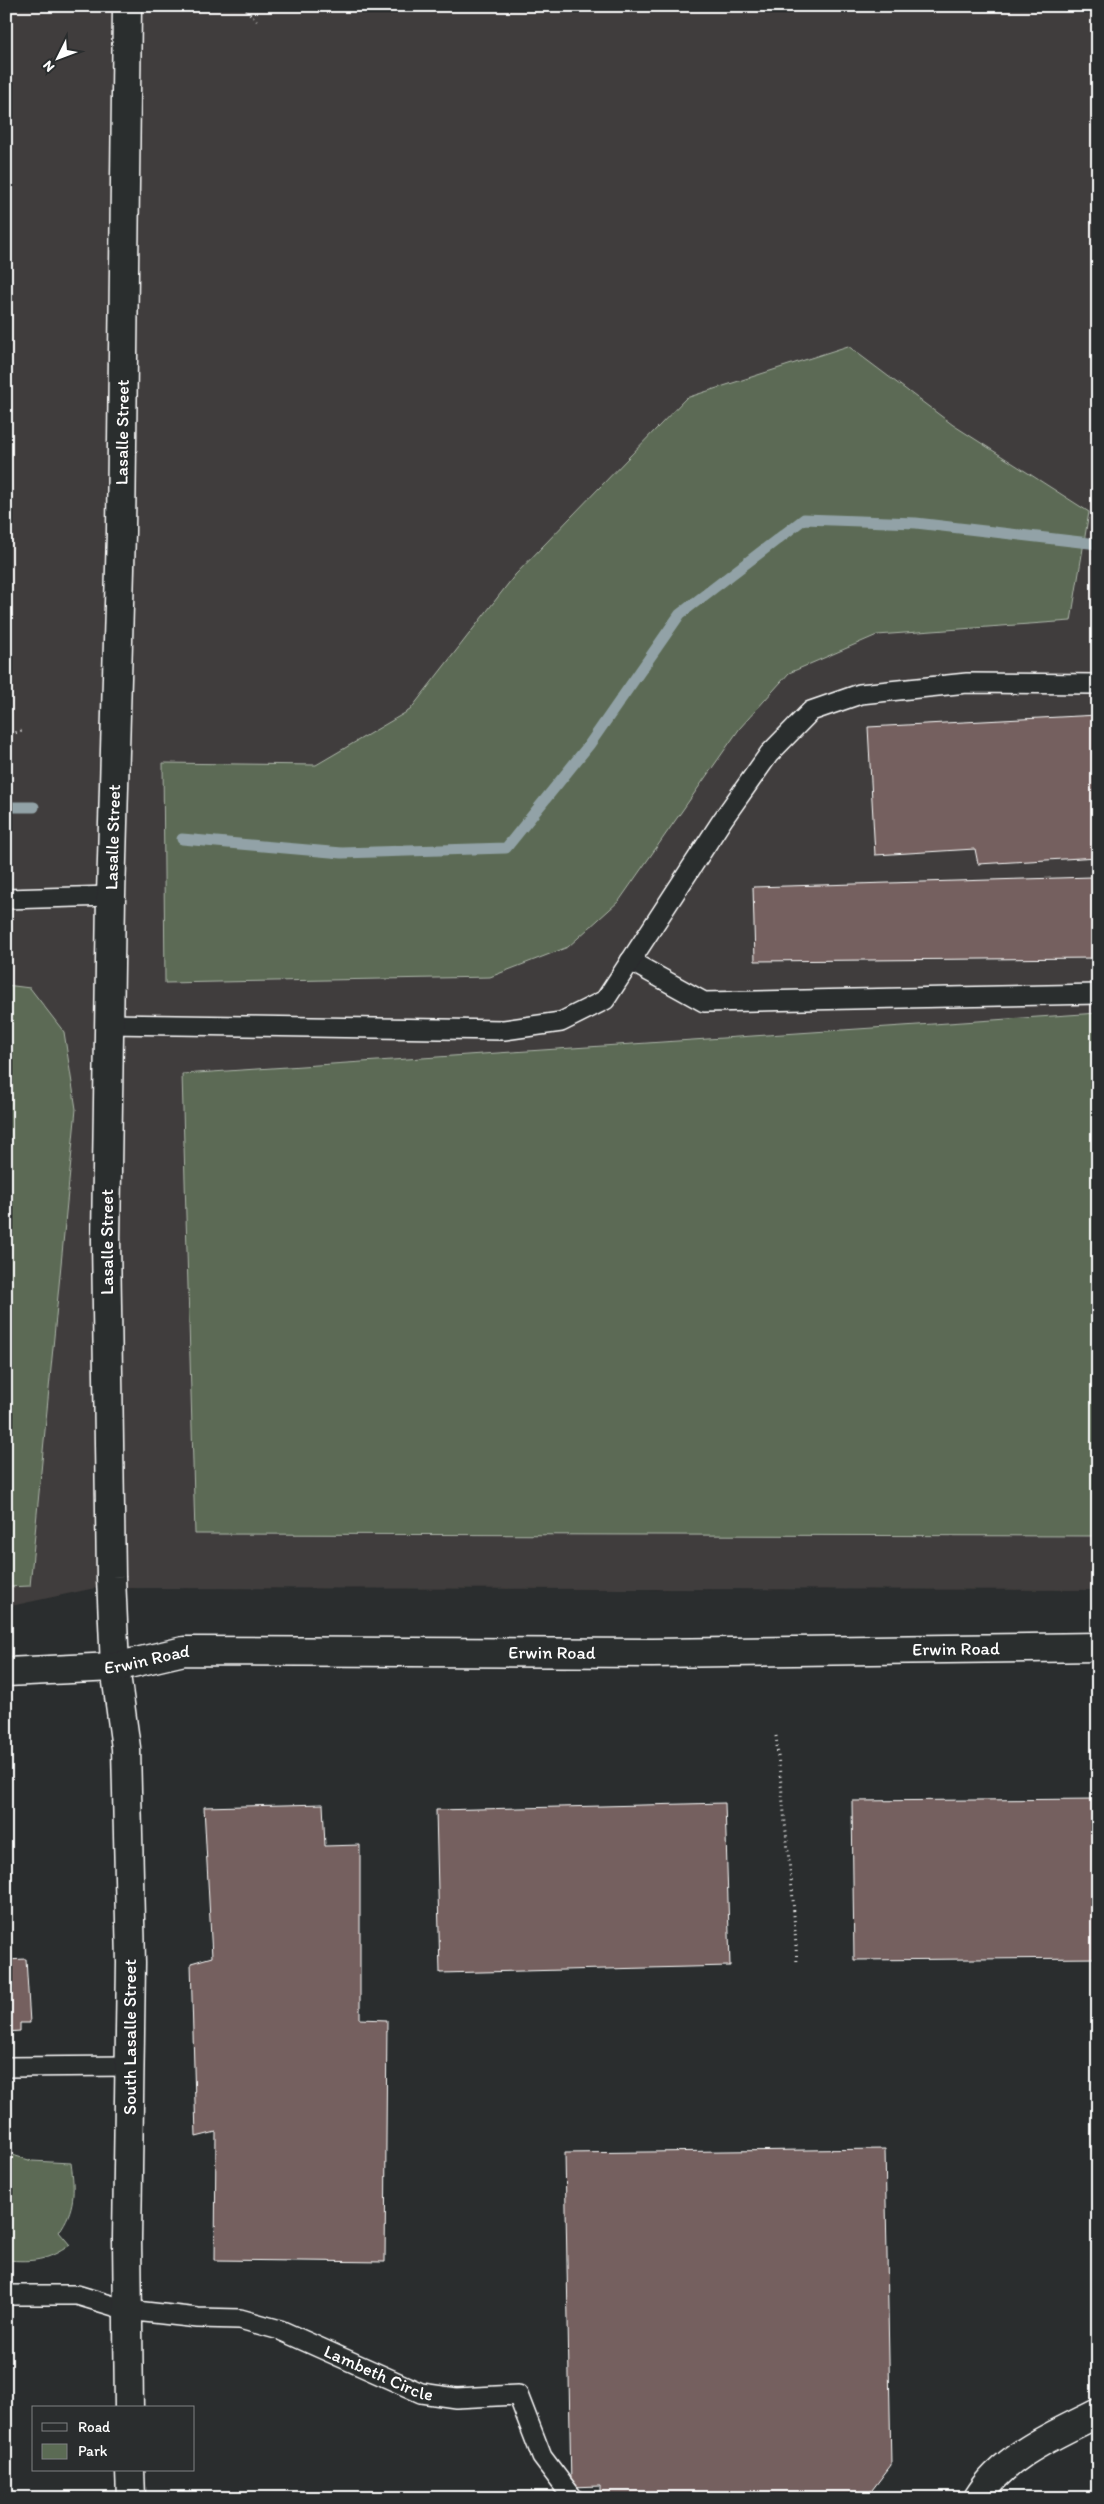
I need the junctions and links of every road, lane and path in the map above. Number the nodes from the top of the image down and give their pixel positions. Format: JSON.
{"nodes":[{"id":1,"x":127,"y":6,"type":"edge"},
{"id":2,"x":243,"y":6,"type":"edge"},
{"id":3,"x":257,"y":21,"type":"dead end"},
{"id":4,"x":1098,"y":684,"type":"edge"},
{"id":5,"x":22,"y":731,"type":"dead end"},
{"id":6,"x":6,"y":736,"type":"edge"},
{"id":7,"x":111,"y":896,"type":"junction"},
{"id":8,"x":6,"y":898,"type":"edge"},
{"id":9,"x":630,"y":961,"type":"junction"},
{"id":10,"x":1098,"y":994,"type":"edge"},
{"id":11,"x":108,"y":1024,"type":"junction"},
{"id":12,"x":1098,"y":1648,"type":"edge"},
{"id":13,"x":115,"y":1667,"type":"junction"},
{"id":14,"x":6,"y":1672,"type":"edge"},
{"id":15,"x":776,"y":1736,"type":"dead end"},
{"id":16,"x":797,"y":1963,"type":"dead end"},
{"id":17,"x":130,"y":2066,"type":"junction"},
{"id":18,"x":6,"y":2067,"type":"edge"},
{"id":19,"x":6,"y":2295,"type":"edge"},
{"id":20,"x":128,"y":2310,"type":"junction"},
{"id":21,"x":129,"y":2406,"type":"edge"},
{"id":22,"x":1098,"y":2413,"type":"edge"},
{"id":23,"x":130,"y":2472,"type":"edge"},
{"id":24,"x":131,"y":2498,"type":"edge"},
{"id":25,"x":573,"y":2498,"type":"edge"},
{"id":26,"x":978,"y":2498,"type":"edge"}],
"edges":[{"from":1,"to":7,"type":"street","name":"Lasalle Street"},
{"from":2,"to":3,"type":"path"},
{"from":4,"to":9,"type":"lane"},
{"from":5,"to":6,"type":"path"},
{"from":7,"to":8,"type":"lane"},
{"from":7,"to":11,"type":"street","name":"Lasalle Street"},
{"from":9,"to":10,"type":"lane"},
{"from":9,"to":11,"type":"lane"},
{"from":11,"to":13,"type":"street","name":"Lasalle Street"},
{"from":12,"to":13,"type":"street","name":"Erwin Road"},
{"from":13,"to":14,"type":"street","name":"Erwin Road"},
{"from":13,"to":17,"type":"street","name":"South Lasalle Street"},
{"from":15,"to":16,"type":"path"},
{"from":17,"to":18,"type":"lane"},
{"from":17,"to":20,"type":"street","name":"South Lasalle Street"},
{"from":19,"to":20,"type":"lane"},
{"from":20,"to":21,"type":"street","name":"South Lasalle Street"},
{"from":20,"to":25,"type":"lane","name":"Lambeth Circle"},
{"from":22,"to":26,"type":"street"},
{"from":23,"to":24,"type":"street"}]}
